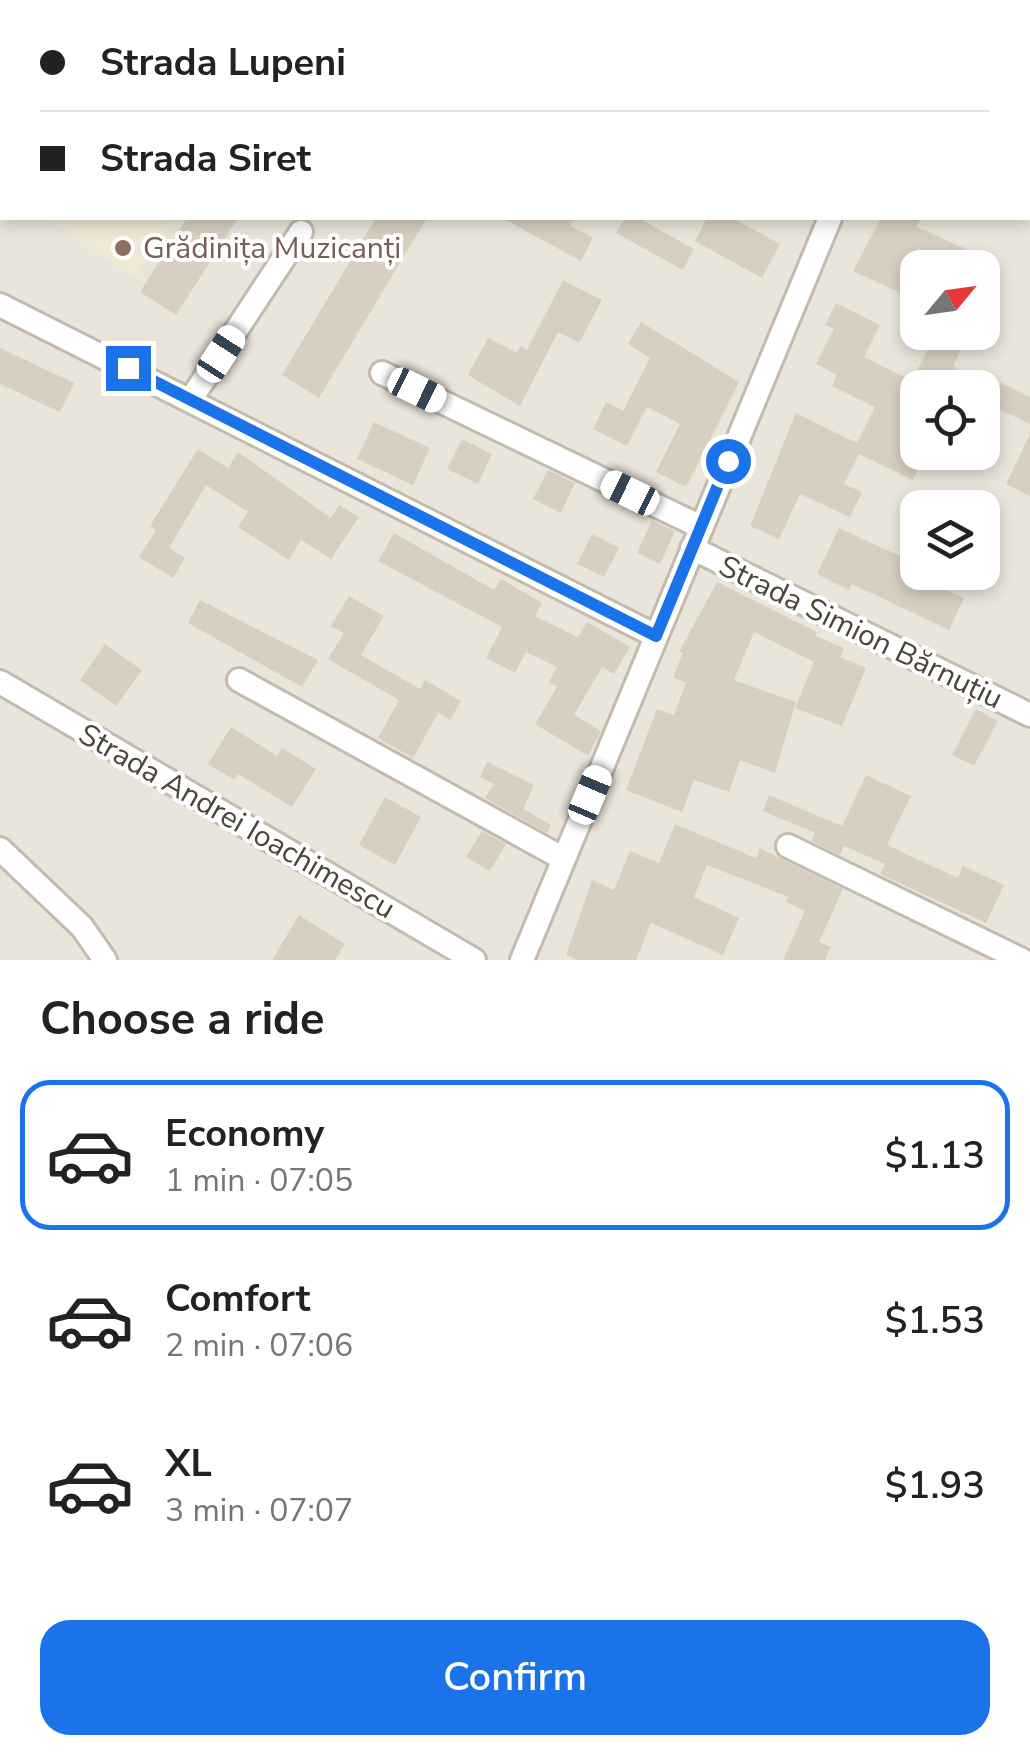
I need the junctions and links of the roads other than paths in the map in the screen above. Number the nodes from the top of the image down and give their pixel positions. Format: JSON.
{"nodes":[{"id":1,"x":829,"y":220,"type":"edge"},
{"id":2,"x":301,"y":232,"type":"dead end"},
{"id":3,"x":0,"y":305,"type":"edge"},
{"id":4,"x":382,"y":374,"type":"dead end"},
{"id":5,"x":192,"y":399,"type":"junction"},
{"id":6,"x":696,"y":538,"type":"junction"},
{"id":7,"x":656,"y":636,"type":"junction"},
{"id":8,"x":238,"y":680,"type":"dead end"},
{"id":9,"x":0,"y":682,"type":"edge"},
{"id":10,"x":1030,"y":715,"type":"edge"},
{"id":11,"x":788,"y":846,"type":"dead end"},
{"id":12,"x":0,"y":848,"type":"edge"},
{"id":13,"x":564,"y":859,"type":"junction"},
{"id":14,"x":105,"y":960,"type":"edge"},
{"id":15,"x":474,"y":960,"type":"edge"},
{"id":16,"x":522,"y":960,"type":"edge"},
{"id":17,"x":1022,"y":960,"type":"edge"}],
"edges":[{"from":1,"to":6,"type":"street"},
{"from":2,"to":5,"type":"street"},
{"from":3,"to":5,"type":"street"},
{"from":4,"to":6,"type":"street","name":"Strada Simion Bărnuțiu"},
{"from":5,"to":7,"type":"street"},
{"from":6,"to":7,"type":"street"},
{"from":6,"to":10,"type":"street","name":"Strada Simion Bărnuțiu"},
{"from":7,"to":13,"type":"street"},
{"from":8,"to":13,"type":"street"},
{"from":9,"to":15,"type":"street","name":"Strada Andrei Ioachimescu"},
{"from":11,"to":17,"type":"street"},
{"from":12,"to":14,"type":"street"},
{"from":13,"to":16,"type":"street"}]}
